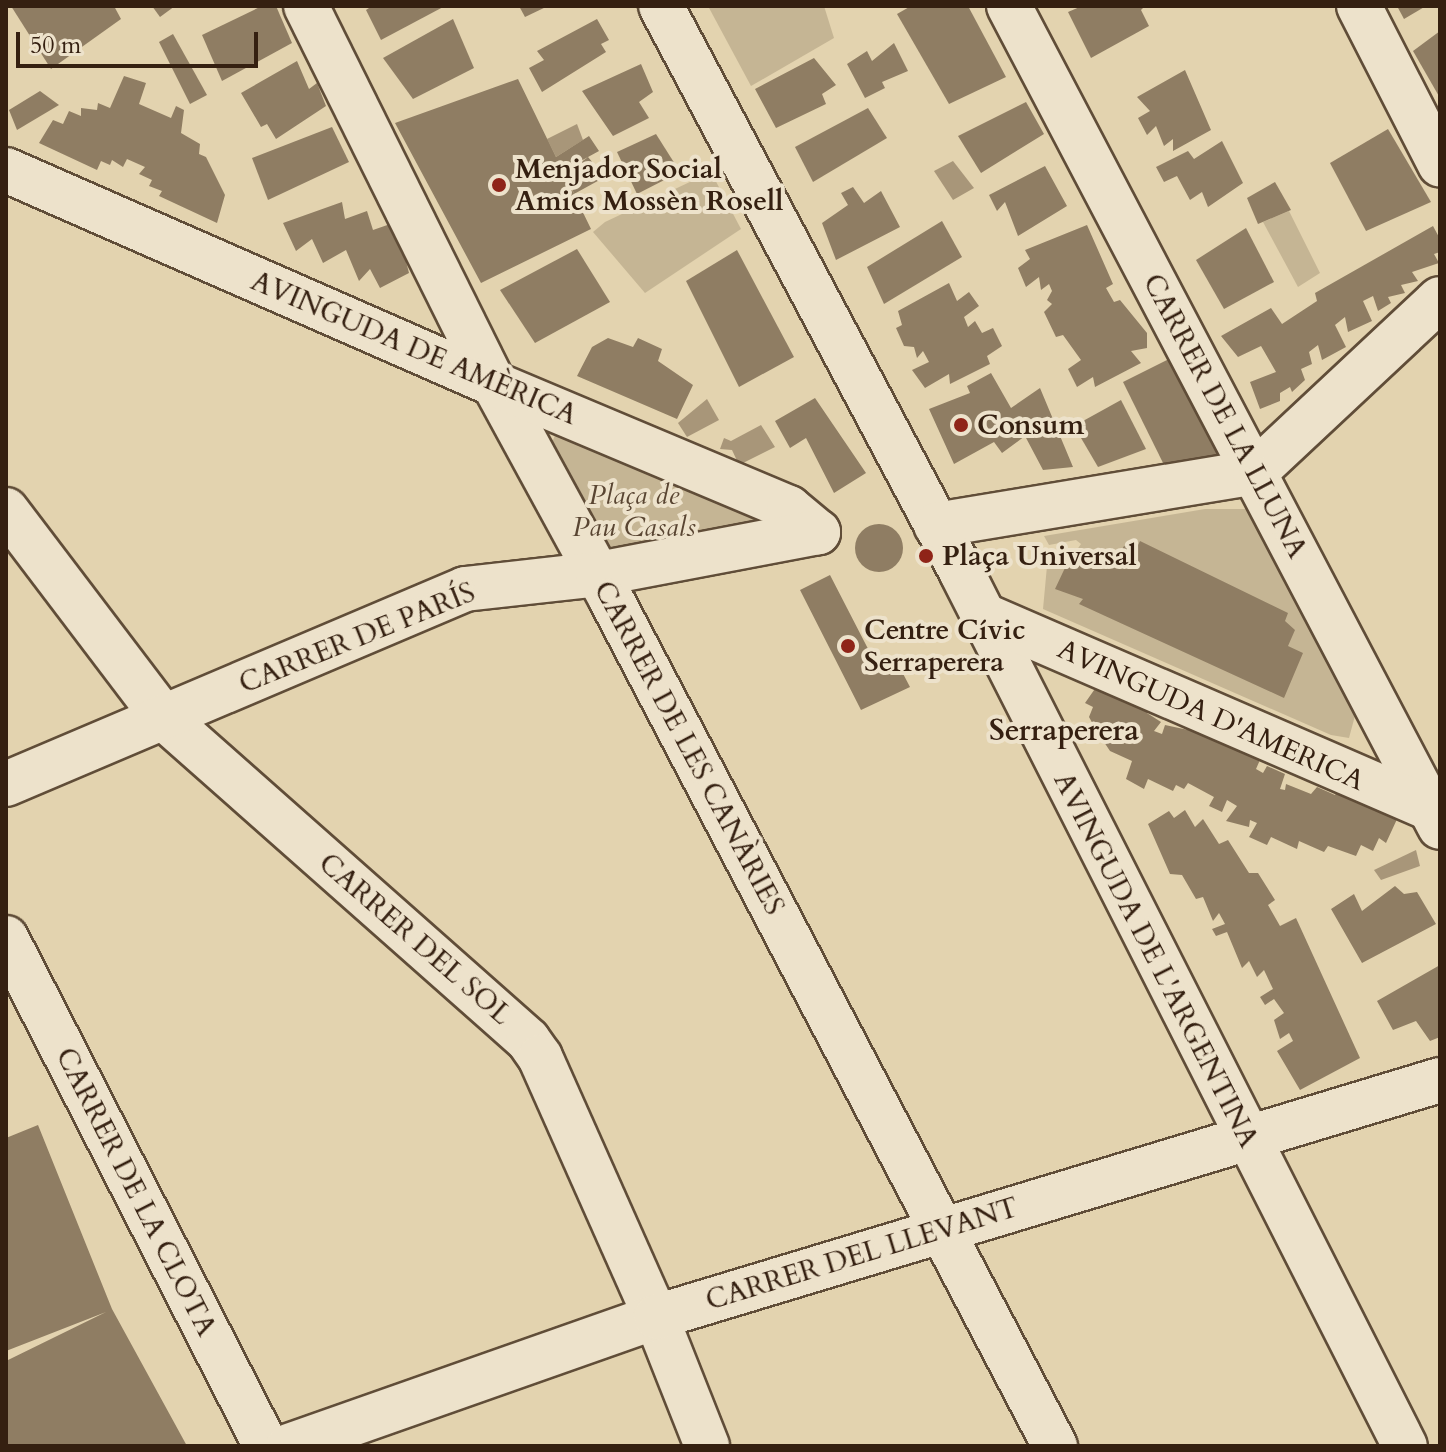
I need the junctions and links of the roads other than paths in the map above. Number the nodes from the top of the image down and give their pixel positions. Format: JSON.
{"nodes":[{"id":1,"x":306,"y":6,"type":"edge"},
{"id":2,"x":661,"y":6,"type":"edge"},
{"id":3,"x":1009,"y":6,"type":"edge"},
{"id":4,"x":1359,"y":6,"type":"edge"},
{"id":5,"x":1440,"y":164,"type":"edge"},
{"id":6,"x":6,"y":170,"type":"edge"},
{"id":7,"x":1440,"y":299,"type":"edge"},
{"id":8,"x":509,"y":383,"type":"junction"},
{"id":9,"x":1255,"y":472,"type":"junction"},
{"id":10,"x":6,"y":510,"type":"edge"},
{"id":11,"x":936,"y":525,"type":"junction"},
{"id":12,"x":818,"y":532,"type":"joint"},
{"id":13,"x":598,"y":574,"type":"junction"},
{"id":14,"x":983,"y":615,"type":"junction"},
{"id":15,"x":163,"y":717,"type":"junction"},
{"id":16,"x":6,"y":784,"type":"edge"},
{"id":17,"x":1437,"y":817,"type":"edge"},
{"id":18,"x":6,"y":938,"type":"edge"},
{"id":19,"x":1440,"y":1080,"type":"edge"},
{"id":20,"x":1247,"y":1141,"type":"junction"},
{"id":21,"x":941,"y":1228,"type":"junction"},
{"id":22,"x":656,"y":1317,"type":"junction"},
{"id":23,"x":266,"y":1446,"type":"edge"},
{"id":24,"x":289,"y":1446,"type":"edge"},
{"id":25,"x":707,"y":1446,"type":"edge"},
{"id":26,"x":1055,"y":1446,"type":"edge"},
{"id":27,"x":1405,"y":1446,"type":"edge"}],
"edges":[{"from":1,"to":8,"type":"street","name":"CARRER DE LES CANÀRIES"},
{"from":2,"to":11,"type":"street","name":"AVINGUDA DE L'ARGENTINA"},
{"from":3,"to":9,"type":"street","name":"CARRER DE LA LLUNA"},
{"from":4,"to":5,"type":"street"},
{"from":6,"to":8,"type":"street","name":"AVINGUDA DE AMÈRICA"},
{"from":7,"to":9,"type":"street"},
{"from":8,"to":12,"type":"street","name":"AVINGUDA DE AMÈRICA"},
{"from":8,"to":13,"type":"street","name":"CARRER DE LES CANÀRIES"},
{"from":9,"to":11,"type":"street"},
{"from":9,"to":17,"type":"street","name":"CARRER DE LA LLUNA"},
{"from":10,"to":15,"type":"street","name":"CARRER DEL SOL"},
{"from":11,"to":14,"type":"street","name":"AVINGUDA DE L'ARGENTINA"},
{"from":12,"to":13,"type":"street","name":"CARRER DE PARÍS"},
{"from":13,"to":15,"type":"street","name":"CARRER DE PARÍS"},
{"from":13,"to":21,"type":"street","name":"CARRER DE LES CANÀRIES"},
{"from":14,"to":17,"type":"street","name":"AVINGUDA D'AMERICA"},
{"from":14,"to":20,"type":"street","name":"AVINGUDA DE L'ARGENTINA"},
{"from":15,"to":16,"type":"street","name":"CARRER DE PARÍS"},
{"from":15,"to":22,"type":"street","name":"CARRER DEL SOL"},
{"from":18,"to":23,"type":"street","name":"CARRER DE LA CLOTA"},
{"from":19,"to":20,"type":"street","name":"CARRER DEL LLEVANT"},
{"from":20,"to":21,"type":"street","name":"CARRER DEL LLEVANT"},
{"from":20,"to":27,"type":"street","name":"AVINGUDA DE L'ARGENTINA"},
{"from":21,"to":22,"type":"street","name":"CARRER DEL LLEVANT"},
{"from":21,"to":26,"type":"street","name":"CARRER DE LES CANÀRIES"},
{"from":22,"to":24,"type":"street","name":"CARRER DEL LLEVANT"},
{"from":22,"to":25,"type":"street","name":"CARRER DEL SOL"}]}
